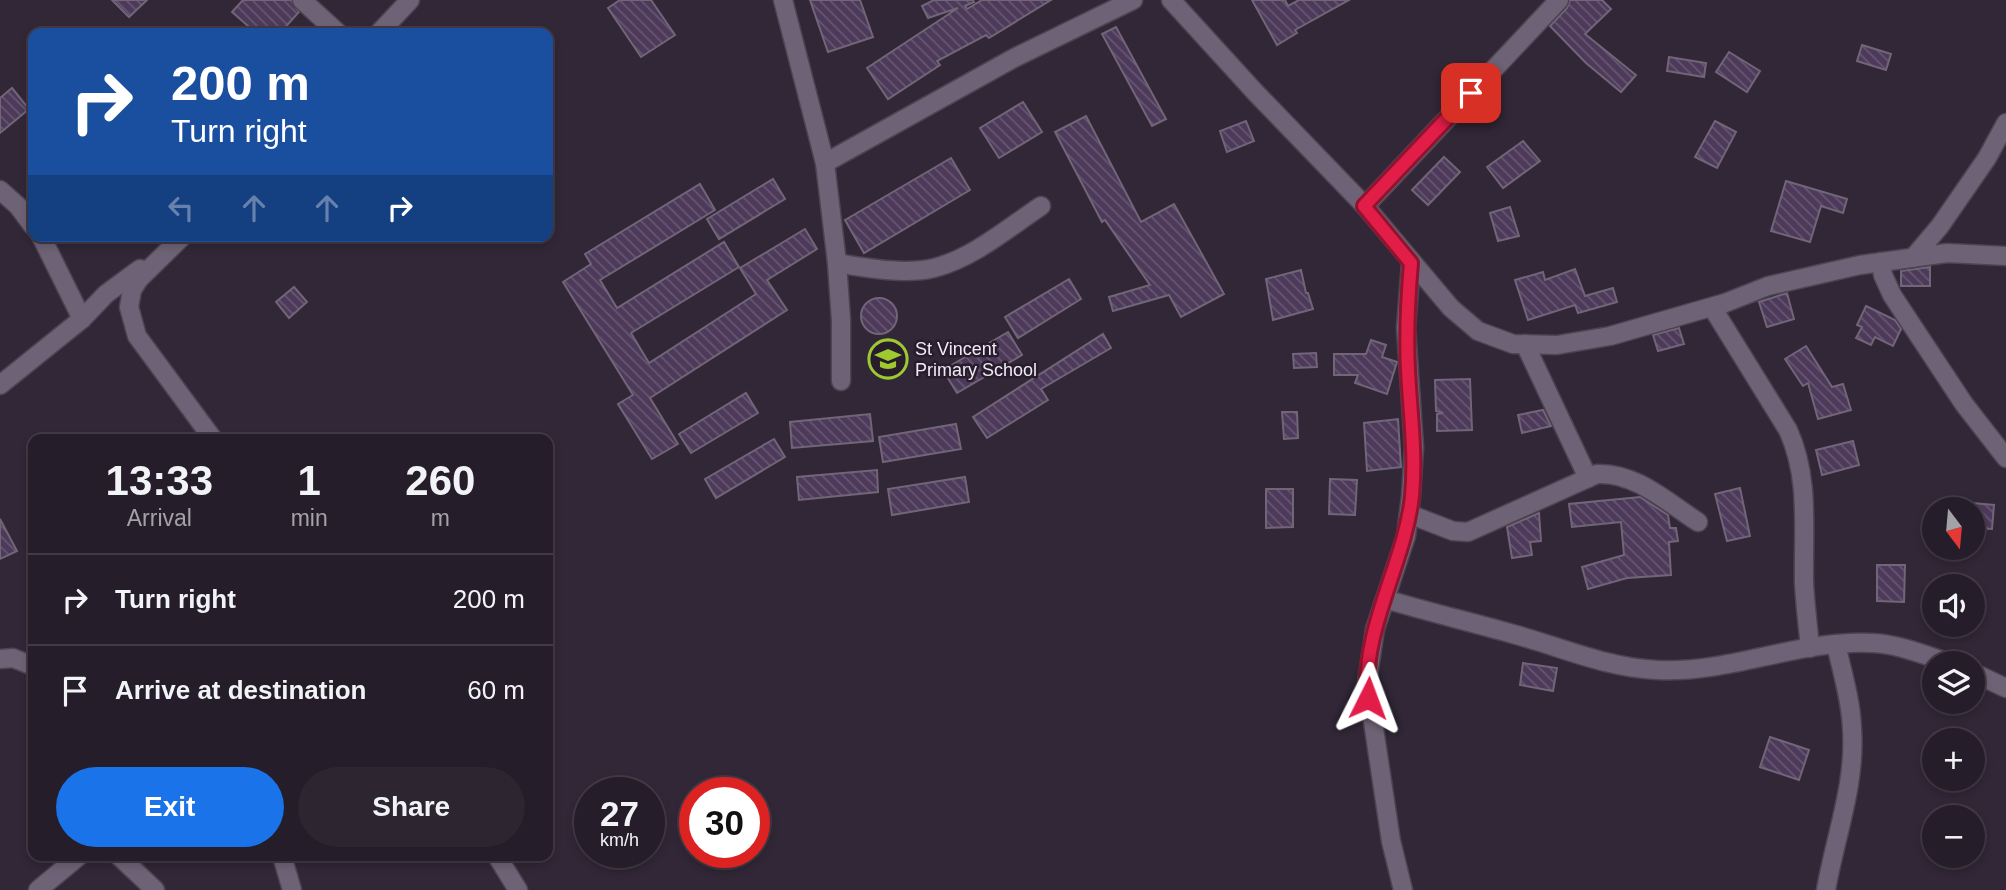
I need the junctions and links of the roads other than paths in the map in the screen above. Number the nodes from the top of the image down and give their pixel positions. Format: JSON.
{"nodes":[{"id":1,"x":302,"y":0,"type":"edge"},
{"id":2,"x":410,"y":0,"type":"edge"},
{"id":3,"x":783,"y":0,"type":"edge"},
{"id":4,"x":1133,"y":0,"type":"edge"},
{"id":5,"x":1171,"y":0,"type":"edge"},
{"id":6,"x":1559,"y":0,"type":"edge"},
{"id":7,"x":333,"y":28,"type":"edge"},
{"id":8,"x":384,"y":28,"type":"edge"},
{"id":9,"x":2005,"y":126,"type":"edge"},
{"id":10,"x":825,"y":163,"type":"junction"},
{"id":11,"x":0,"y":190,"type":"edge"},
{"id":12,"x":1041,"y":206,"type":"dead end"},
{"id":13,"x":1364,"y":206,"type":"junction"},
{"id":14,"x":28,"y":219,"type":"edge"},
{"id":15,"x":44,"y":242,"type":"edge"},
{"id":16,"x":177,"y":242,"type":"edge"},
{"id":17,"x":168,"y":250,"type":"junction"},
{"id":18,"x":2006,"y":256,"type":"edge"},
{"id":19,"x":1913,"y":258,"type":"junction"},
{"id":20,"x":1881,"y":262,"type":"junction"},
{"id":21,"x":837,"y":263,"type":"junction"},
{"id":22,"x":1411,"y":263,"type":"junction"},
{"id":23,"x":1712,"y":307,"type":"junction"},
{"id":24,"x":82,"y":319,"type":"junction"},
{"id":25,"x":1525,"y":344,"type":"junction"},
{"id":26,"x":841,"y":381,"type":"dead end"},
{"id":27,"x":0,"y":385,"type":"edge"},
{"id":28,"x":209,"y":434,"type":"edge"},
{"id":29,"x":2006,"y":458,"type":"edge"},
{"id":30,"x":1588,"y":478,"type":"junction"},
{"id":31,"x":1409,"y":514,"type":"junction"},
{"id":32,"x":1698,"y":522,"type":"dead end"},
{"id":33,"x":1385,"y":599,"type":"junction"},
{"id":34,"x":1836,"y":644,"type":"junction"},
{"id":35,"x":1810,"y":648,"type":"junction"},
{"id":36,"x":1922,"y":654,"type":"edge"},
{"id":37,"x":0,"y":659,"type":"edge"},
{"id":38,"x":28,"y":664,"type":"edge"},
{"id":39,"x":1985,"y":678,"type":"edge"},
{"id":40,"x":2006,"y":688,"type":"edge"},
{"id":41,"x":73,"y":861,"type":"edge"},
{"id":42,"x":124,"y":861,"type":"edge"},
{"id":43,"x":283,"y":861,"type":"edge"},
{"id":44,"x":500,"y":861,"type":"edge"},
{"id":45,"x":38,"y":890,"type":"edge"},
{"id":46,"x":155,"y":890,"type":"edge"},
{"id":47,"x":292,"y":890,"type":"edge"},
{"id":48,"x":518,"y":890,"type":"edge"},
{"id":49,"x":1403,"y":890,"type":"edge"},
{"id":50,"x":1826,"y":890,"type":"edge"}],
"edges":[{"from":1,"to":7,"type":"street"},
{"from":2,"to":8,"type":"street"},
{"from":3,"to":10,"type":"street"},
{"from":4,"to":10,"type":"street"},
{"from":5,"to":13,"type":"street"},
{"from":6,"to":13,"type":"street"},
{"from":9,"to":19,"type":"street"},
{"from":10,"to":21,"type":"street"},
{"from":11,"to":14,"type":"street"},
{"from":12,"to":21,"type":"street"},
{"from":13,"to":22,"type":"street"},
{"from":15,"to":24,"type":"street"},
{"from":16,"to":17,"type":"street"},
{"from":17,"to":24,"type":"street"},
{"from":17,"to":28,"type":"street"},
{"from":18,"to":19,"type":"street"},
{"from":19,"to":20,"type":"street"},
{"from":20,"to":23,"type":"street"},
{"from":20,"to":29,"type":"street"},
{"from":21,"to":26,"type":"street"},
{"from":22,"to":25,"type":"street"},
{"from":22,"to":31,"type":"street"},
{"from":23,"to":25,"type":"street"},
{"from":23,"to":35,"type":"street"},
{"from":24,"to":27,"type":"street"},
{"from":25,"to":30,"type":"street"},
{"from":30,"to":31,"type":"street"},
{"from":30,"to":32,"type":"street"},
{"from":31,"to":33,"type":"street"},
{"from":33,"to":35,"type":"street"},
{"from":33,"to":49,"type":"street"},
{"from":34,"to":35,"type":"street"},
{"from":34,"to":36,"type":"street"},
{"from":34,"to":50,"type":"street"},
{"from":37,"to":38,"type":"street"},
{"from":39,"to":40,"type":"street"},
{"from":41,"to":45,"type":"street"},
{"from":42,"to":46,"type":"street"},
{"from":43,"to":47,"type":"street"},
{"from":44,"to":48,"type":"street"}]}
